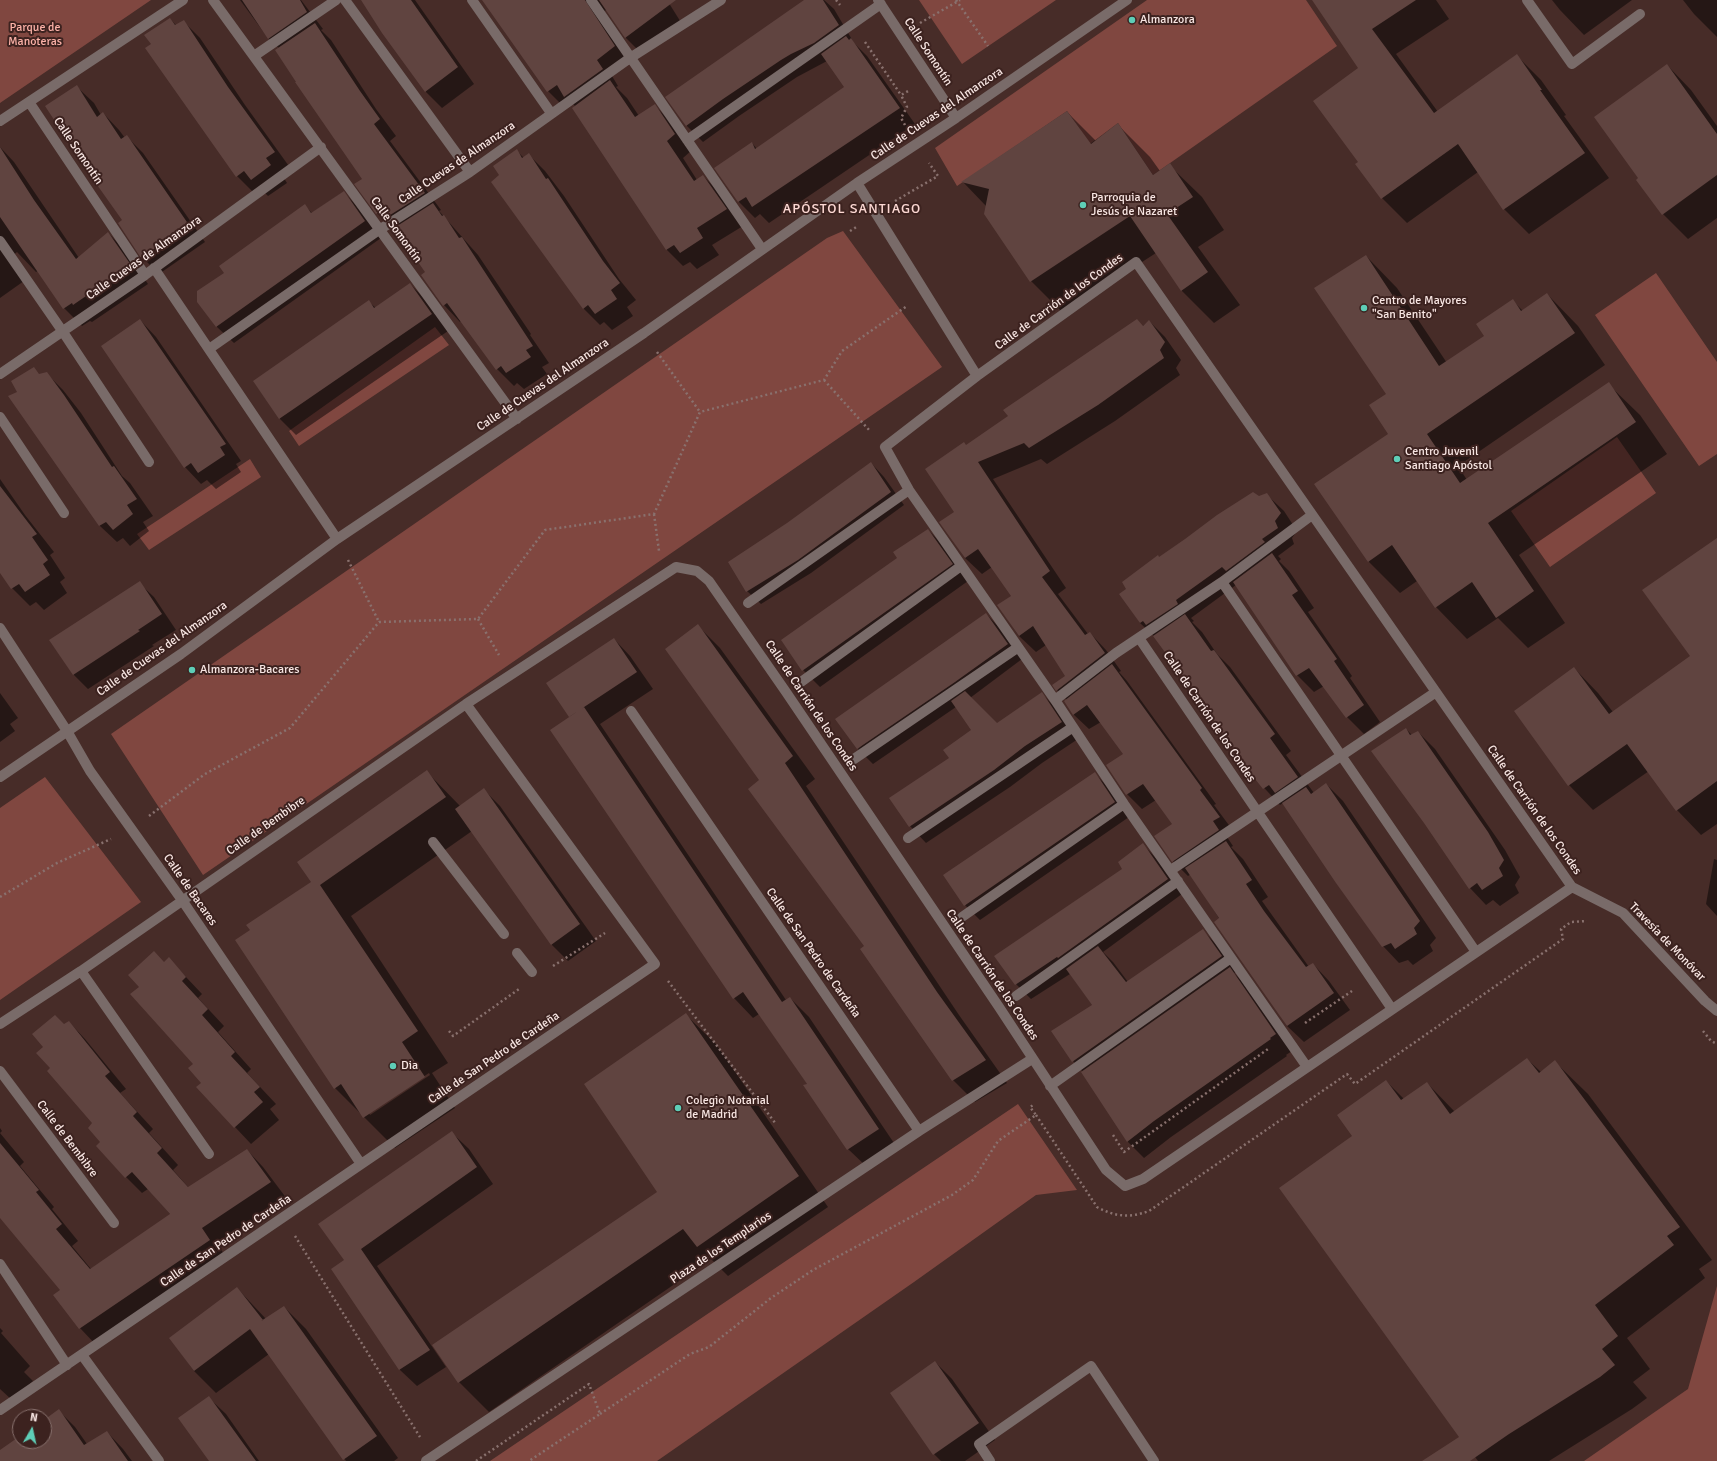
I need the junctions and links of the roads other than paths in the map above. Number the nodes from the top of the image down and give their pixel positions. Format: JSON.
{"nodes":[{"id":1,"x":183,"y":0,"type":"edge"},
{"id":2,"x":213,"y":0,"type":"edge"},
{"id":3,"x":336,"y":0,"type":"edge"},
{"id":4,"x":345,"y":0,"type":"edge"},
{"id":5,"x":472,"y":0,"type":"edge"},
{"id":6,"x":591,"y":0,"type":"edge"},
{"id":7,"x":721,"y":0,"type":"edge"},
{"id":8,"x":1127,"y":0,"type":"edge"},
{"id":9,"x":1527,"y":0,"type":"edge"},
{"id":10,"x":879,"y":2,"type":"edge"},
{"id":11,"x":1640,"y":14,"type":"dead end"},
{"id":12,"x":254,"y":56,"type":"junction"},
{"id":13,"x":630,"y":58,"type":"junction"},
{"id":14,"x":29,"y":102,"type":"junction"},
{"id":15,"x":551,"y":113,"type":"junction"},
{"id":16,"x":956,"y":118,"type":"junction"},
{"id":17,"x":0,"y":121,"type":"edge"},
{"id":18,"x":687,"y":140,"type":"junction"},
{"id":19,"x":321,"y":147,"type":"junction"},
{"id":20,"x":470,"y":172,"type":"junction"},
{"id":21,"x":857,"y":183,"type":"junction"},
{"id":22,"x":379,"y":230,"type":"junction"},
{"id":23,"x":0,"y":241,"type":"edge"},
{"id":24,"x":762,"y":249,"type":"junction"},
{"id":25,"x":154,"y":268,"type":"junction"},
{"id":26,"x":145,"y":275,"type":"junction"},
{"id":27,"x":63,"y":332,"type":"junction"},
{"id":28,"x":209,"y":349,"type":"junction"},
{"id":29,"x":0,"y":374,"type":"edge"},
{"id":30,"x":977,"y":376,"type":"junction"},
{"id":31,"x":0,"y":417,"type":"edge"},
{"id":32,"x":517,"y":419,"type":"junction"},
{"id":33,"x":149,"y":462,"type":"dead end"},
{"id":34,"x":909,"y":490,"type":"junction"},
{"id":35,"x":64,"y":513,"type":"dead end"},
{"id":36,"x":1312,"y":515,"type":"junction"},
{"id":37,"x":337,"y":539,"type":"junction"},
{"id":38,"x":961,"y":566,"type":"junction"},
{"id":39,"x":1222,"y":582,"type":"junction"},
{"id":40,"x":748,"y":603,"type":"dead end"},
{"id":41,"x":0,"y":628,"type":"edge"},
{"id":42,"x":1139,"y":638,"type":"junction"},
{"id":43,"x":1018,"y":648,"type":"junction"},
{"id":44,"x":801,"y":682,"type":"dead end"},
{"id":45,"x":1436,"y":692,"type":"junction"},
{"id":46,"x":1055,"y":700,"type":"junction"},
{"id":47,"x":466,"y":704,"type":"junction"},
{"id":48,"x":630,"y":711,"type":"dead end"},
{"id":49,"x":1073,"y":727,"type":"junction"},
{"id":50,"x":67,"y":731,"type":"junction"},
{"id":51,"x":1342,"y":755,"type":"junction"},
{"id":52,"x":854,"y":759,"type":"dead end"},
{"id":53,"x":0,"y":777,"type":"edge"},
{"id":54,"x":1124,"y":804,"type":"junction"},
{"id":55,"x":1258,"y":811,"type":"junction"},
{"id":56,"x":908,"y":838,"type":"dead end"},
{"id":57,"x":433,"y":842,"type":"dead end"},
{"id":58,"x":1171,"y":870,"type":"junction"},
{"id":59,"x":1178,"y":881,"type":"junction"},
{"id":60,"x":1572,"y":887,"type":"junction"},
{"id":61,"x":182,"y":900,"type":"junction"},
{"id":62,"x":962,"y":917,"type":"dead end"},
{"id":63,"x":504,"y":934,"type":"dead end"},
{"id":64,"x":1476,"y":952,"type":"junction"},
{"id":65,"x":517,"y":953,"type":"dead end"},
{"id":66,"x":1230,"y":958,"type":"junction"},
{"id":67,"x":80,"y":971,"type":"junction"},
{"id":68,"x":534,"y":975,"type":"road end"},
{"id":69,"x":1016,"y":996,"type":"dead end"},
{"id":70,"x":1392,"y":1009,"type":"junction"},
{"id":71,"x":1717,"y":1011,"type":"edge"},
{"id":72,"x":0,"y":1024,"type":"edge"},
{"id":73,"x":1032,"y":1058,"type":"junction"},
{"id":74,"x":1307,"y":1067,"type":"junction"},
{"id":75,"x":0,"y":1071,"type":"edge"},
{"id":76,"x":1053,"y":1090,"type":"junction"},
{"id":77,"x":919,"y":1131,"type":"junction"},
{"id":78,"x":209,"y":1154,"type":"dead end"},
{"id":79,"x":361,"y":1164,"type":"junction"},
{"id":80,"x":114,"y":1223,"type":"dead end"},
{"id":81,"x":0,"y":1264,"type":"edge"},
{"id":82,"x":82,"y":1355,"type":"junction"},
{"id":83,"x":67,"y":1365,"type":"junction"},
{"id":84,"x":0,"y":1410,"type":"edge"},
{"id":85,"x":429,"y":1459,"type":"edge"},
{"id":86,"x":159,"y":1461,"type":"edge"},
{"id":87,"x":990,"y":1461,"type":"edge"},
{"id":88,"x":1154,"y":1461,"type":"edge"}],
"edges":[{"from":1,"to":14,"type":"street"},
{"from":2,"to":12,"type":"street","name":"Calle Somontín"},
{"from":3,"to":12,"type":"street"},
{"from":4,"to":20,"type":"street"},
{"from":5,"to":15,"type":"street"},
{"from":6,"to":13,"type":"street"},
{"from":7,"to":13,"type":"street","name":"Calle Cuevas de Almanzora"},
{"from":8,"to":16,"type":"street","name":"Calle de Cuevas del Almanzora"},
{"from":9,"to":11,"type":"street"},
{"from":10,"to":16,"type":"street","name":"Calle Somontín"},
{"from":10,"to":18,"type":"street"},
{"from":12,"to":19,"type":"street","name":"Calle Somontín"},
{"from":13,"to":15,"type":"street","name":"Calle Cuevas de Almanzora"},
{"from":13,"to":18,"type":"street"},
{"from":14,"to":17,"type":"street"},
{"from":14,"to":26,"type":"street","name":"Calle Somontín"},
{"from":15,"to":20,"type":"street","name":"Calle Cuevas de Almanzora"},
{"from":16,"to":21,"type":"street","name":"Calle de Cuevas del Almanzora"},
{"from":18,"to":24,"type":"street"},
{"from":19,"to":22,"type":"street","name":"Calle Somontín"},
{"from":19,"to":25,"type":"street","name":"Calle Cuevas de Almanzora"},
{"from":20,"to":22,"type":"street","name":"Calle Cuevas de Almanzora"},
{"from":21,"to":24,"type":"street","name":"Calle de Cuevas del Almanzora"},
{"from":21,"to":30,"type":"street"},
{"from":22,"to":28,"type":"street","name":"Calle Cuevas de Almanzora"},
{"from":22,"to":32,"type":"street","name":"Calle Somontín"},
{"from":23,"to":27,"type":"street"},
{"from":24,"to":32,"type":"street","name":"Calle de Cuevas del Almanzora"},
{"from":25,"to":26,"type":"street","name":"Calle Cuevas de Almanzora"},
{"from":25,"to":28,"type":"street"},
{"from":26,"to":27,"type":"street","name":"Calle Cuevas de Almanzora"},
{"from":27,"to":29,"type":"street","name":"Calle Cuevas de Almanzora"},
{"from":27,"to":33,"type":"street"},
{"from":28,"to":37,"type":"street"},
{"from":30,"to":34,"type":"street","name":"Calle de Carrión de los Condes"},
{"from":30,"to":36,"type":"street","name":"Calle de Carrión de los Condes"},
{"from":31,"to":35,"type":"street"},
{"from":32,"to":37,"type":"street","name":"Calle de Cuevas del Almanzora"},
{"from":34,"to":38,"type":"street"},
{"from":34,"to":40,"type":"street"},
{"from":36,"to":39,"type":"street"},
{"from":36,"to":45,"type":"street","name":"Calle de Carrión de los Condes"},
{"from":37,"to":50,"type":"street","name":"Calle de Cuevas del Almanzora"},
{"from":38,"to":43,"type":"street"},
{"from":38,"to":44,"type":"street","name":"Calle de Carrión de los Condes"},
{"from":39,"to":42,"type":"street"},
{"from":39,"to":51,"type":"street"},
{"from":41,"to":50,"type":"street","name":"Calle de Bacares"},
{"from":42,"to":46,"type":"street"},
{"from":42,"to":55,"type":"street","name":"Calle de Carrión de los Condes"},
{"from":43,"to":46,"type":"street"},
{"from":43,"to":52,"type":"street","name":"Calle de Carrión de los Condes"},
{"from":45,"to":51,"type":"street"},
{"from":45,"to":60,"type":"street","name":"Calle de Carrión de los Condes"},
{"from":46,"to":49,"type":"street"},
{"from":47,"to":61,"type":"street","name":"Calle de Bembibre"},
{"from":47,"to":73,"type":"street","name":"Calle de Carrión de los Condes"},
{"from":47,"to":79,"type":"street","name":"Calle de San Pedro de Cardeña"},
{"from":48,"to":77,"type":"street","name":"Calle de San Pedro de Cardeña"},
{"from":49,"to":54,"type":"street"},
{"from":49,"to":56,"type":"street"},
{"from":50,"to":53,"type":"street","name":"Calle de Cuevas del Almanzora"},
{"from":50,"to":61,"type":"street","name":"Calle de Bacares"},
{"from":51,"to":55,"type":"street"},
{"from":51,"to":64,"type":"street"},
{"from":54,"to":58,"type":"street"},
{"from":54,"to":62,"type":"street","name":"Calle de Carrión de los Condes"},
{"from":55,"to":58,"type":"street"},
{"from":55,"to":70,"type":"street","name":"Calle de Carrión de los Condes"},
{"from":57,"to":63,"type":"street"},
{"from":58,"to":59,"type":"street"},
{"from":59,"to":66,"type":"street"},
{"from":59,"to":69,"type":"street","name":"Calle de Carrión de los Condes"},
{"from":60,"to":64,"type":"street","name":"Calle de Carrión de los Condes"},
{"from":60,"to":71,"type":"street","name":"Travesía de Monóvar"},
{"from":61,"to":67,"type":"street","name":"Calle de Bembibre"},
{"from":61,"to":79,"type":"street","name":"Calle de Bacares"},
{"from":64,"to":70,"type":"street","name":"Calle de Carrión de los Condes"},
{"from":65,"to":68,"type":"street"},
{"from":66,"to":74,"type":"street"},
{"from":66,"to":76,"type":"street"},
{"from":67,"to":72,"type":"street","name":"Calle de Bembibre"},
{"from":67,"to":78,"type":"street"},
{"from":70,"to":74,"type":"street","name":"Calle de Carrión de los Condes"},
{"from":73,"to":76,"type":"street","name":"Calle de Carrión de los Condes"},
{"from":73,"to":77,"type":"street","name":"Plaza de los Templarios"},
{"from":74,"to":76,"type":"street","name":"Calle de Carrión de los Condes"},
{"from":75,"to":80,"type":"street","name":"Calle de Bembibre"},
{"from":77,"to":85,"type":"street","name":"Plaza de los Templarios"},
{"from":79,"to":82,"type":"street","name":"Calle de San Pedro de Cardeña"},
{"from":81,"to":83,"type":"street"},
{"from":82,"to":83,"type":"street","name":"Calle de San Pedro de Cardeña"},
{"from":82,"to":86,"type":"street"},
{"from":83,"to":84,"type":"street","name":"Calle de San Pedro de Cardeña"},
{"from":87,"to":88,"type":"street"}]}
